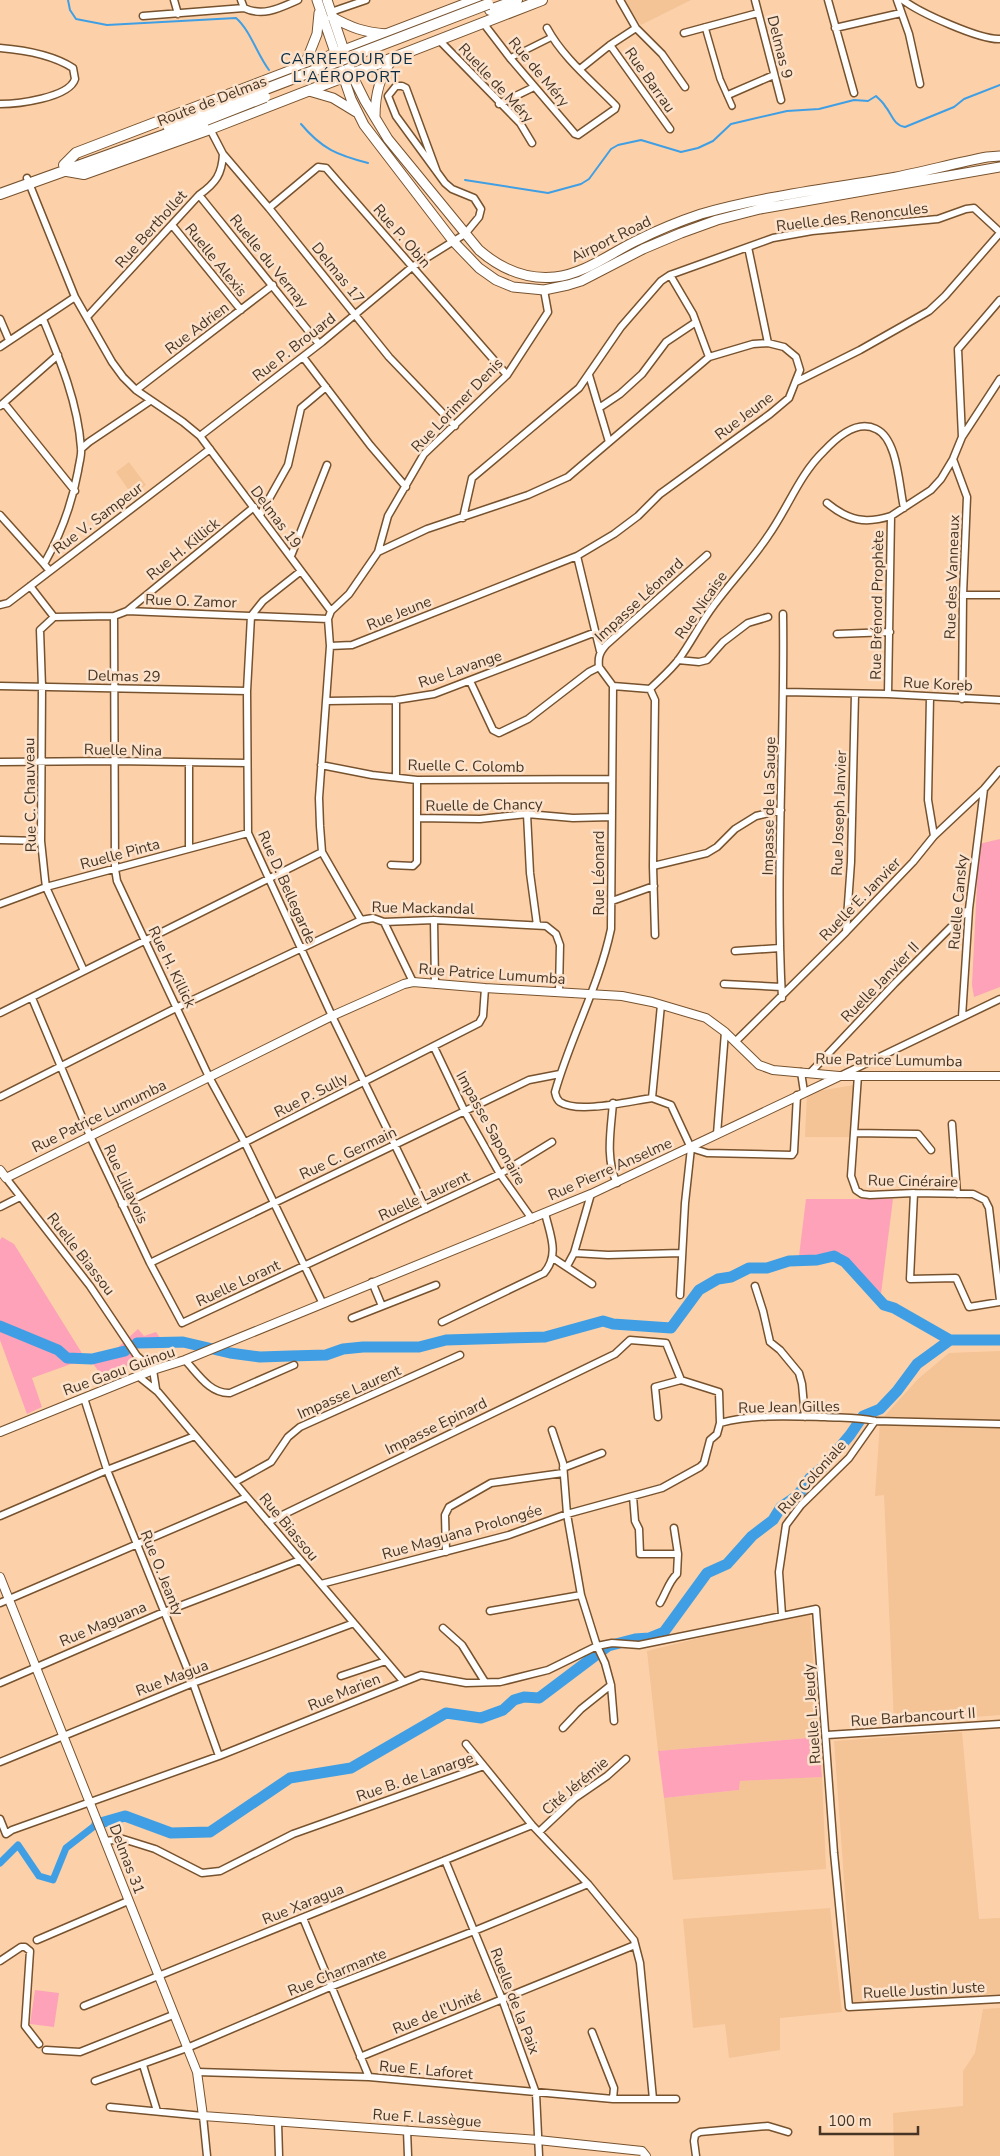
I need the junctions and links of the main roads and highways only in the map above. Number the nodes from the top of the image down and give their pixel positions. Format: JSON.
{"nodes":[{"id":1,"x":327,"y":0,"type":"edge"},
{"id":2,"x":476,"y":0,"type":"edge"},
{"id":3,"x":498,"y":0,"type":"edge"},
{"id":4,"x":517,"y":0,"type":"edge"},
{"id":5,"x":542,"y":0,"type":"edge"},
{"id":6,"x":318,"y":3,"type":"edge"},
{"id":7,"x":489,"y":7,"type":"junction"},
{"id":8,"x":332,"y":14,"type":"junction"},
{"id":9,"x":388,"y":34,"type":"junction"},
{"id":10,"x":341,"y":51,"type":"junction"},
{"id":11,"x":393,"y":59,"type":"junction"},
{"id":12,"x":304,"y":67,"type":"junction"},
{"id":13,"x":347,"y":79,"type":"junction"},
{"id":14,"x":308,"y":91,"type":"junction"},
{"id":15,"x":358,"y":113,"type":"junction"},
{"id":16,"x":375,"y":117,"type":"junction"},
{"id":17,"x":206,"y":121,"type":"junction"},
{"id":18,"x":999,"y":156,"type":"edge"},
{"id":19,"x":1000,"y":167,"type":"edge"},
{"id":20,"x":66,"y":168,"type":"junction"},
{"id":21,"x":1,"y":190,"type":"edge"}],
"edges":[{"from":1,"to":8,"type":"main road"},
{"from":2,"to":9,"type":"main road"},
{"from":3,"to":7,"type":"main road","name":"Route de Delmas"},
{"from":4,"to":7,"type":"main road","name":"Route de Delmas"},
{"from":5,"to":11,"type":"main road"},
{"from":6,"to":10,"type":"main road"},
{"from":6,"to":12,"type":"main road"},
{"from":7,"to":17,"type":"main road","name":"Route de Delmas","bridge":true},
{"from":8,"to":9,"type":"main road"},
{"from":8,"to":10,"type":"main road"},
{"from":9,"to":10,"type":"main road"},
{"from":10,"to":12,"type":"main road"},
{"from":10,"to":13,"type":"main road","name":"Airport Road"},
{"from":11,"to":13,"type":"main road"},
{"from":11,"to":16,"type":"main road"},
{"from":12,"to":20,"type":"main road"},
{"from":13,"to":14,"type":"main road"},
{"from":13,"to":15,"type":"main road","name":"Airport Road"},
{"from":13,"to":16,"type":"main road","name":"Airport Road"},
{"from":14,"to":15,"type":"main road"},
{"from":14,"to":17,"type":"main road"},
{"from":15,"to":19,"type":"main road","name":"Airport Road"},
{"from":16,"to":18,"type":"main road","name":"Airport Road"},
{"from":17,"to":20,"type":"main road","name":"Route de Delmas"},
{"from":17,"to":20,"type":"main road"},
{"from":18,"to":19,"type":"main road"},
{"from":20,"to":21,"type":"main road","name":"Route de Delmas"}]}
